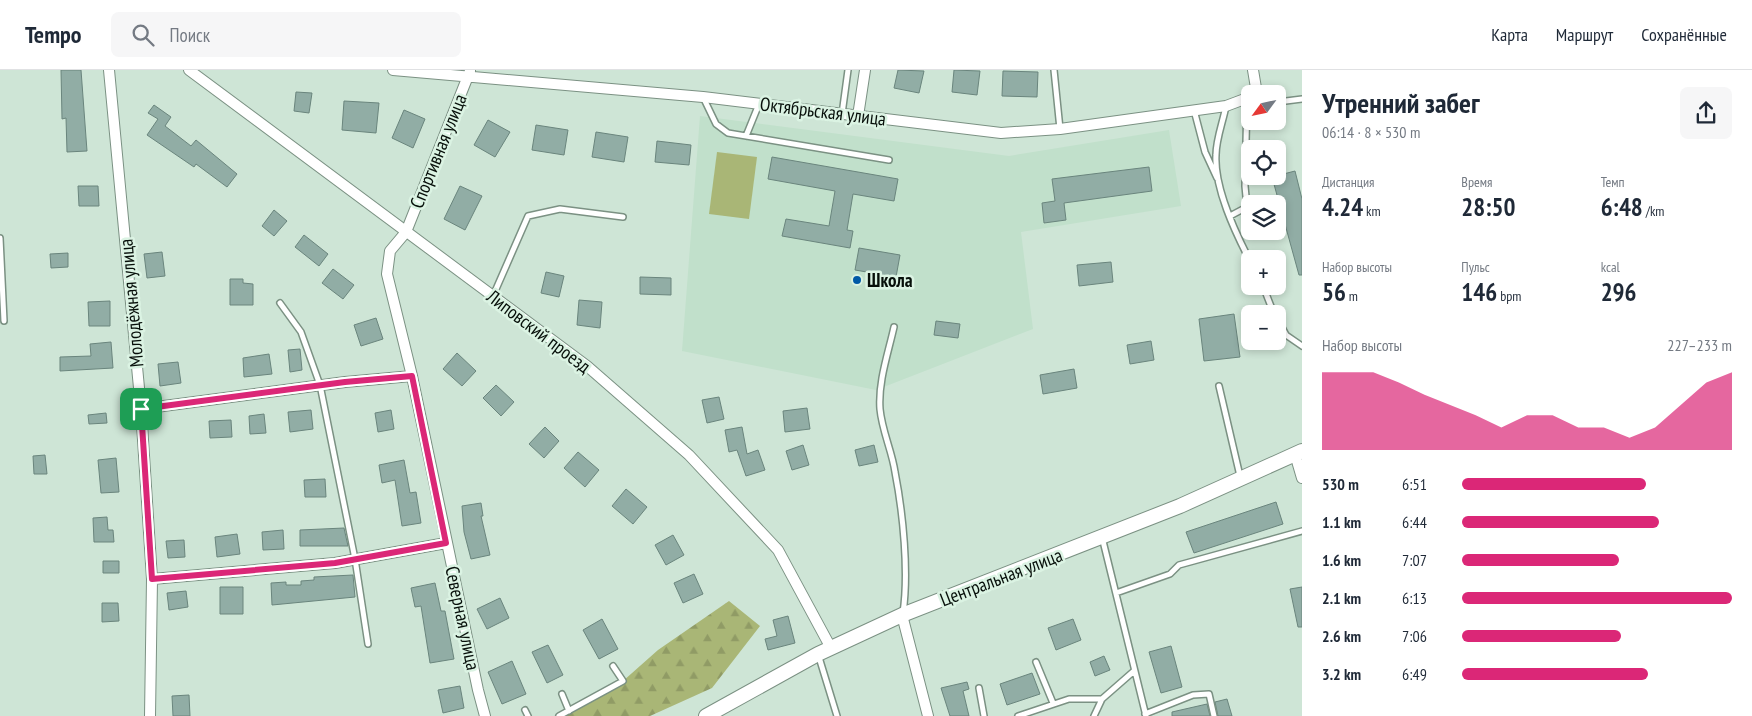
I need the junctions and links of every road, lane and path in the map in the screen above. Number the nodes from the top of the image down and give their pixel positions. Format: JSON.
{"nodes":[{"id":1,"x":109,"y":70,"type":"edge"},
{"id":2,"x":190,"y":70,"type":"edge"},
{"id":3,"x":393,"y":70,"type":"edge"},
{"id":4,"x":848,"y":70,"type":"edge"},
{"id":5,"x":865,"y":70,"type":"edge"},
{"id":6,"x":1054,"y":70,"type":"edge"},
{"id":7,"x":1253,"y":70,"type":"edge"},
{"id":8,"x":470,"y":73,"type":"edge"},
{"id":9,"x":1256,"y":85,"type":"edge"},
{"id":10,"x":703,"y":97,"type":"junction"},
{"id":11,"x":1302,"y":99,"type":"edge"},
{"id":12,"x":1241,"y":101,"type":"edge"},
{"id":13,"x":1286,"y":101,"type":"edge"},
{"id":14,"x":759,"y":103,"type":"junction"},
{"id":15,"x":1226,"y":106,"type":"junction"},
{"id":16,"x":1194,"y":110,"type":"junction"},
{"id":17,"x":842,"y":114,"type":"junction"},
{"id":18,"x":858,"y":116,"type":"junction"},
{"id":19,"x":1060,"y":130,"type":"junction"},
{"id":20,"x":1247,"y":130,"type":"edge"},
{"id":21,"x":746,"y":136,"type":"junction"},
{"id":22,"x":889,"y":160,"type":"dead end"},
{"id":23,"x":1220,"y":185,"type":"junction"},
{"id":24,"x":1230,"y":216,"type":"junction"},
{"id":25,"x":623,"y":217,"type":"dead end"},
{"id":26,"x":406,"y":232,"type":"junction"},
{"id":27,"x":0,"y":238,"type":"edge"},
{"id":28,"x":1245,"y":250,"type":"edge"},
{"id":29,"x":493,"y":296,"type":"junction"},
{"id":30,"x":280,"y":303,"type":"dead end"},
{"id":31,"x":4,"y":321,"type":"dead end"},
{"id":32,"x":894,"y":327,"type":"dead end"},
{"id":33,"x":1286,"y":335,"type":"edge"},
{"id":34,"x":1302,"y":346,"type":"edge"},
{"id":35,"x":412,"y":376,"type":"junction"},
{"id":36,"x":320,"y":385,"type":"junction"},
{"id":37,"x":1219,"y":386,"type":"dead end"},
{"id":38,"x":141,"y":409,"type":"junction"},
{"id":39,"x":1298,"y":453,"type":"edge"},
{"id":40,"x":1302,"y":478,"type":"edge"},
{"id":41,"x":1241,"y":479,"type":"junction"},
{"id":42,"x":1302,"y":531,"type":"edge"},
{"id":43,"x":1102,"y":537,"type":"junction"},
{"id":44,"x":446,"y":543,"type":"junction"},
{"id":45,"x":355,"y":559,"type":"junction"},
{"id":46,"x":152,"y":579,"type":"junction"},
{"id":47,"x":1116,"y":592,"type":"junction"},
{"id":48,"x":902,"y":615,"type":"junction"},
{"id":49,"x":368,"y":644,"type":"dead end"},
{"id":50,"x":824,"y":651,"type":"junction"},
{"id":51,"x":1036,"y":662,"type":"dead end"},
{"id":52,"x":613,"y":666,"type":"dead end"},
{"id":53,"x":1134,"y":671,"type":"junction"},
{"id":54,"x":978,"y":688,"type":"dead end"},
{"id":55,"x":562,"y":694,"type":"dead end"},
{"id":56,"x":1102,"y":700,"type":"junction"},
{"id":57,"x":1053,"y":703,"type":"junction"},
{"id":58,"x":525,"y":710,"type":"dead end"},
{"id":59,"x":569,"y":711,"type":"junction"},
{"id":60,"x":1146,"y":715,"type":"edge"},
{"id":61,"x":150,"y":716,"type":"edge"},
{"id":62,"x":485,"y":716,"type":"edge"},
{"id":63,"x":528,"y":716,"type":"edge"},
{"id":64,"x":559,"y":716,"type":"edge"},
{"id":65,"x":706,"y":716,"type":"edge"},
{"id":66,"x":837,"y":716,"type":"edge"},
{"id":67,"x":928,"y":716,"type":"edge"},
{"id":68,"x":984,"y":716,"type":"edge"},
{"id":69,"x":1018,"y":716,"type":"edge"},
{"id":70,"x":1094,"y":716,"type":"edge"},
{"id":71,"x":1214,"y":716,"type":"edge"}],
"edges":[{"from":1,"to":38,"type":"street","name":"Молодёжная улица"},
{"from":2,"to":26,"type":"street","name":"Липовский проезд"},
{"from":3,"to":8,"type":"street","name":"Октябрьская улица"},
{"from":4,"to":17,"type":"lane"},
{"from":5,"to":18,"type":"street"},
{"from":6,"to":19,"type":"lane"},
{"from":7,"to":9,"type":"street"},
{"from":8,"to":10,"type":"street","name":"Октябрьская улица"},
{"from":8,"to":26,"type":"street","name":"Спортивная улица"},
{"from":10,"to":14,"type":"street","name":"Октябрьская улица"},
{"from":10,"to":21,"type":"lane"},
{"from":11,"to":13,"type":"lane"},
{"from":12,"to":15,"type":"street","name":"Октябрьская улица"},
{"from":14,"to":17,"type":"street","name":"Октябрьская улица"},
{"from":14,"to":21,"type":"lane"},
{"from":15,"to":16,"type":"street","name":"Октябрьская улица"},
{"from":15,"to":23,"type":"lane"},
{"from":16,"to":19,"type":"street","name":"Октябрьская улица"},
{"from":16,"to":23,"type":"lane"},
{"from":17,"to":18,"type":"street","name":"Октябрьская улица"},
{"from":18,"to":19,"type":"street","name":"Октябрьская улица"},
{"from":20,"to":24,"type":"lane"},
{"from":21,"to":22,"type":"lane"},
{"from":23,"to":24,"type":"lane"},
{"from":24,"to":28,"type":"lane"},
{"from":25,"to":29,"type":"lane"},
{"from":26,"to":29,"type":"street","name":"Липовский проезд"},
{"from":26,"to":35,"type":"street","name":"Северная улица"},
{"from":27,"to":31,"type":"lane"},
{"from":29,"to":50,"type":"street","name":"Липовский проезд"},
{"from":30,"to":36,"type":"lane"},
{"from":32,"to":48,"type":"lane"},
{"from":33,"to":34,"type":"lane"},
{"from":35,"to":36,"type":"street"},
{"from":35,"to":44,"type":"street","name":"Северная улица"},
{"from":36,"to":38,"type":"street"},
{"from":36,"to":45,"type":"lane"},
{"from":37,"to":41,"type":"lane"},
{"from":38,"to":46,"type":"street","name":"Молодёжная улица"},
{"from":39,"to":40,"type":"street"},
{"from":39,"to":41,"type":"main road","name":"Центральная улица"},
{"from":41,"to":43,"type":"main road","name":"Центральная улица"},
{"from":42,"to":47,"type":"lane"},
{"from":43,"to":47,"type":"lane"},
{"from":43,"to":48,"type":"main road","name":"Центральная улица"},
{"from":44,"to":45,"type":"street"},
{"from":44,"to":62,"type":"street","name":"Северная улица"},
{"from":45,"to":46,"type":"street"},
{"from":45,"to":49,"type":"lane"},
{"from":46,"to":61,"type":"street","name":"Молодёжная улица"},
{"from":47,"to":53,"type":"lane"},
{"from":48,"to":50,"type":"main road","name":"Центральная улица"},
{"from":48,"to":67,"type":"street"},
{"from":50,"to":65,"type":"main road","name":"Центральная улица"},
{"from":50,"to":66,"type":"lane"},
{"from":51,"to":57,"type":"lane"},
{"from":52,"to":59,"type":"lane"},
{"from":53,"to":56,"type":"lane"},
{"from":53,"to":60,"type":"lane"},
{"from":54,"to":68,"type":"lane"},
{"from":55,"to":59,"type":"lane"},
{"from":56,"to":57,"type":"lane"},
{"from":56,"to":70,"type":"lane"},
{"from":57,"to":69,"type":"lane"},
{"from":58,"to":63,"type":"lane"},
{"from":59,"to":64,"type":"lane"},
{"from":60,"to":71,"type":"lane"}]}
